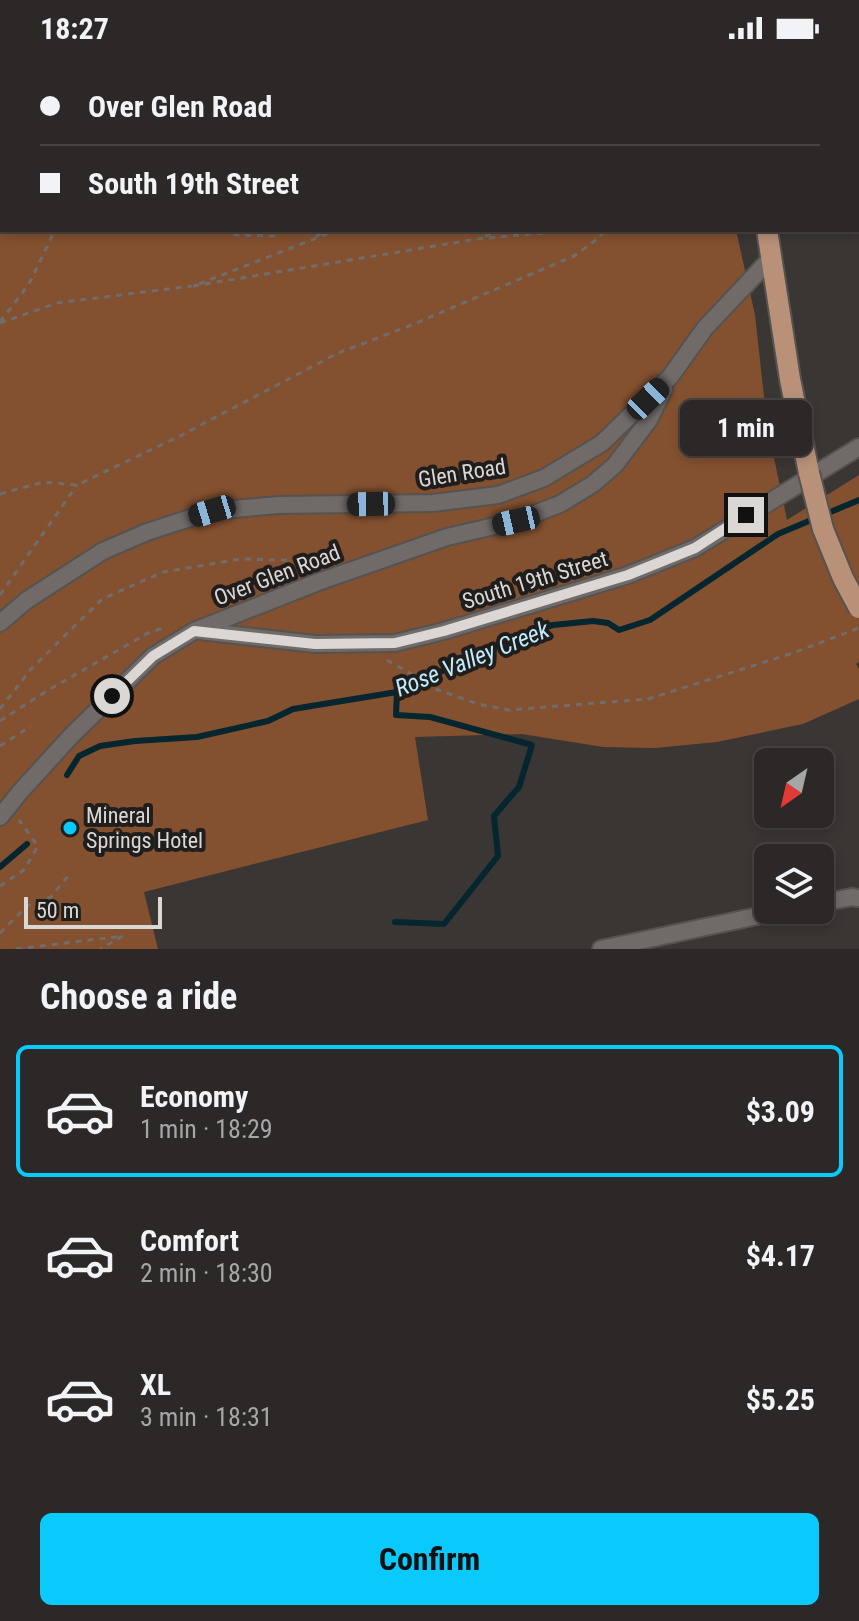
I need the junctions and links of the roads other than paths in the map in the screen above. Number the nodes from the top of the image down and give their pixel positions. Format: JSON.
{"nodes":[{"id":1,"x":767,"y":232,"type":"edge"},
{"id":2,"x":772,"y":257,"type":"junction"},
{"id":3,"x":670,"y":377,"type":"junction"},
{"id":4,"x":859,"y":447,"type":"edge"},
{"id":5,"x":859,"y":608,"type":"edge"},
{"id":6,"x":0,"y":623,"type":"edge"},
{"id":7,"x":194,"y":631,"type":"junction"},
{"id":8,"x":4,"y":811,"type":"edge"},
{"id":9,"x":859,"y":898,"type":"edge"},
{"id":10,"x":834,"y":900,"type":"edge"},
{"id":11,"x":754,"y":917,"type":"edge"},
{"id":12,"x":634,"y":945,"type":"edge"},
{"id":13,"x":601,"y":949,"type":"edge"}],
"edges":[{"from":1,"to":2,"type":"main road"},
{"from":2,"to":3,"type":"street","name":"Glen Road"},
{"from":2,"to":5,"type":"main road","bridge":true},
{"from":3,"to":6,"type":"street","name":"Glen Road"},
{"from":3,"to":7,"type":"street","name":"Over Glen Road"},
{"from":4,"to":7,"type":"street","name":"South 19th Street"},
{"from":7,"to":8,"type":"street","name":"Over Glen Road"},
{"from":9,"to":10,"type":"street"},
{"from":11,"to":12,"type":"street"},
{"from":12,"to":13,"type":"street"}]}
